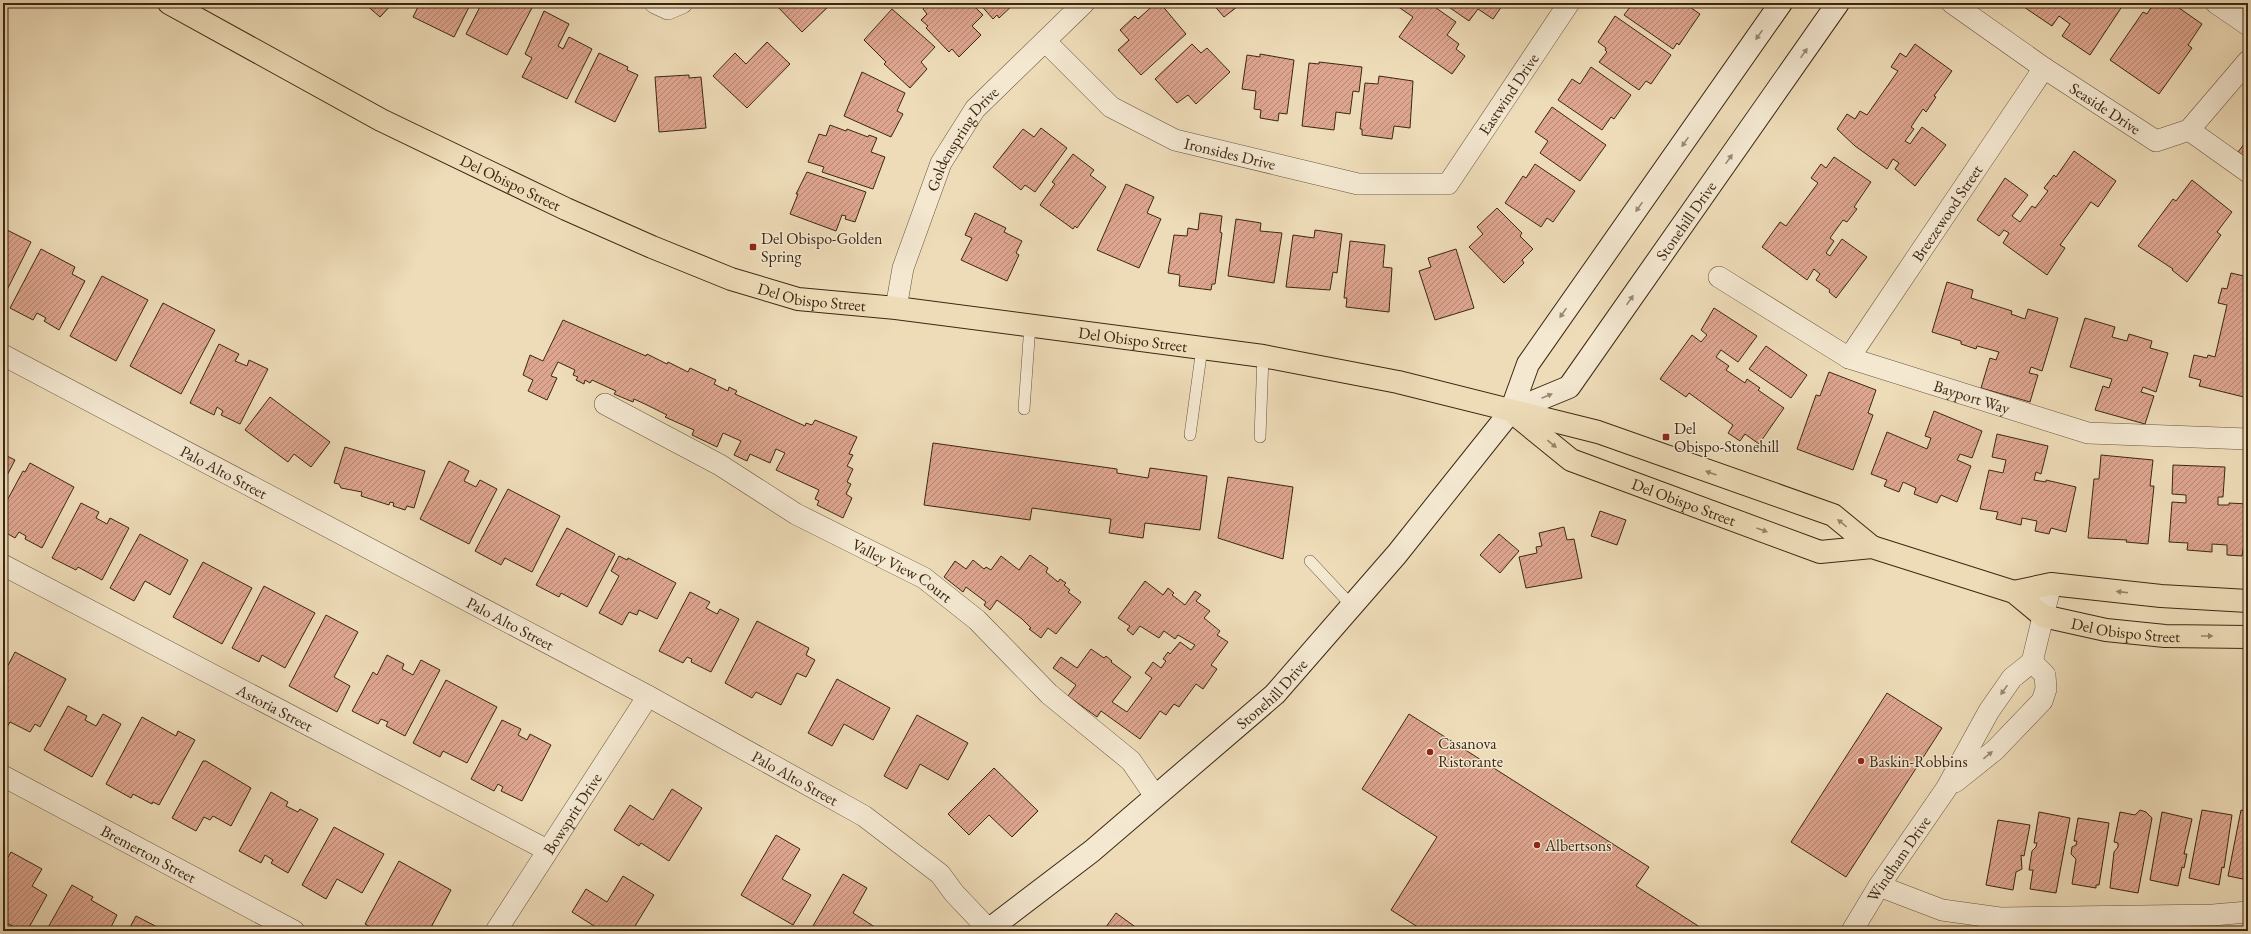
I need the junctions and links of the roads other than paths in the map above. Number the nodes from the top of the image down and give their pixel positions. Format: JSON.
{"nodes":[{"id":1,"x":169,"y":3,"type":"edge"},
{"id":2,"x":655,"y":3,"type":"edge"},
{"id":3,"x":682,"y":3,"type":"edge"},
{"id":4,"x":1084,"y":3,"type":"edge"},
{"id":5,"x":1569,"y":3,"type":"edge"},
{"id":6,"x":1781,"y":3,"type":"edge"},
{"id":7,"x":1838,"y":3,"type":"edge"},
{"id":8,"x":1952,"y":3,"type":"edge"},
{"id":9,"x":2216,"y":3,"type":"edge"},
{"id":10,"x":2248,"y":25,"type":"edge"},
{"id":11,"x":1045,"y":41,"type":"junction"},
{"id":12,"x":2248,"y":61,"type":"edge"},
{"id":13,"x":2044,"y":68,"type":"junction"},
{"id":14,"x":2189,"y":130,"type":"junction"},
{"id":15,"x":2248,"y":172,"type":"edge"},
{"id":16,"x":1448,"y":184,"type":"joint"},
{"id":17,"x":1719,"y":277,"type":"dead end"},
{"id":18,"x":896,"y":308,"type":"junction"},
{"id":19,"x":1030,"y":325,"type":"junction"},
{"id":20,"x":1202,"y":348,"type":"junction"},
{"id":21,"x":3,"y":355,"type":"edge"},
{"id":22,"x":1264,"y":356,"type":"junction"},
{"id":23,"x":1850,"y":358,"type":"junction"},
{"id":24,"x":605,"y":404,"type":"dead end"},
{"id":25,"x":1024,"y":409,"type":"dead end"},
{"id":26,"x":1511,"y":411,"type":"junction"},
{"id":27,"x":1190,"y":435,"type":"dead end"},
{"id":28,"x":1260,"y":437,"type":"dead end"},
{"id":29,"x":2248,"y":439,"type":"edge"},
{"id":30,"x":1872,"y":547,"type":"junction"},
{"id":31,"x":1310,"y":561,"type":"dead end"},
{"id":32,"x":3,"y":566,"type":"edge"},
{"id":33,"x":2051,"y":584,"type":"junction"},
{"id":34,"x":2014,"y":592,"type":"junction"},
{"id":35,"x":2248,"y":601,"type":"edge"},
{"id":36,"x":1352,"y":606,"type":"junction"},
{"id":37,"x":2043,"y":616,"type":"junction"},
{"id":38,"x":2248,"y":637,"type":"edge"},
{"id":39,"x":2032,"y":662,"type":"junction"},
{"id":40,"x":648,"y":696,"type":"junction"},
{"id":41,"x":3,"y":776,"type":"edge"},
{"id":42,"x":1946,"y":789,"type":"junction"},
{"id":43,"x":1155,"y":796,"type":"junction"},
{"id":44,"x":548,"y":850,"type":"junction"},
{"id":45,"x":1879,"y":886,"type":"junction"},
{"id":46,"x":2248,"y":912,"type":"edge"},
{"id":47,"x":294,"y":931,"type":"edge"},
{"id":48,"x":496,"y":931,"type":"edge"},
{"id":49,"x":988,"y":931,"type":"edge"},
{"id":50,"x":1852,"y":931,"type":"edge"}],
"edges":[{"from":1,"to":18,"type":"main road","name":"Del Obispo Street"},
{"from":2,"to":3,"type":"street"},
{"from":4,"to":11,"type":"street","name":"Goldenspring Drive"},
{"from":5,"to":16,"type":"street","name":"Eastwind Drive"},
{"from":6,"to":26,"type":"main road","name":"Stonehill Drive","one_way":true},
{"from":26,"to":7,"type":"main road","name":"Stonehill Drive","one_way":true},
{"from":8,"to":13,"type":"street","name":"Seaside Drive"},
{"from":9,"to":10,"type":"street"},
{"from":11,"to":16,"type":"street","name":"Ironsides Drive"},
{"from":11,"to":18,"type":"street","name":"Goldenspring Drive"},
{"from":12,"to":14,"type":"street"},
{"from":13,"to":14,"type":"street","name":"Seaside Drive"},
{"from":13,"to":23,"type":"street","name":"Breezewood Street"},
{"from":14,"to":15,"type":"street"},
{"from":17,"to":23,"type":"street","name":"Bayport Way"},
{"from":18,"to":19,"type":"main road","name":"Del Obispo Street"},
{"from":19,"to":20,"type":"main road","name":"Del Obispo Street"},
{"from":19,"to":25,"type":"lane"},
{"from":20,"to":22,"type":"main road","name":"Del Obispo Street"},
{"from":20,"to":27,"type":"lane"},
{"from":21,"to":40,"type":"street","name":"Palo Alto Street"},
{"from":22,"to":26,"type":"main road","name":"Del Obispo Street"},
{"from":22,"to":28,"type":"lane"},
{"from":23,"to":29,"type":"street","name":"Bayport Way"},
{"from":24,"to":43,"type":"street","name":"Valley View Court"},
{"from":30,"to":26,"type":"main road","name":"Del Obispo Street","one_way":true},
{"from":26,"to":30,"type":"main road","name":"Del Obispo Street","one_way":true},
{"from":26,"to":36,"type":"main road","name":"Stonehill Drive"},
{"from":30,"to":34,"type":"main road","name":"Del Obispo Street"},
{"from":31,"to":36,"type":"lane"},
{"from":32,"to":44,"type":"street","name":"Astoria Street"},
{"from":33,"to":34,"type":"main road","name":"Del Obispo Street"},
{"from":35,"to":33,"type":"main road","name":"Del Obispo Street","one_way":true},
{"from":33,"to":37,"type":"street"},
{"from":34,"to":37,"type":"main road","name":"Del Obispo Street"},
{"from":36,"to":43,"type":"main road","name":"Stonehill Drive"},
{"from":37,"to":38,"type":"main road","name":"Del Obispo Street","one_way":true},
{"from":37,"to":39,"type":"street"},
{"from":39,"to":42,"type":"street","name":"Windham Drive","one_way":true},
{"from":42,"to":39,"type":"street","name":"Windham Drive","one_way":true},
{"from":40,"to":44,"type":"street","name":"Bowsprit Drive"},
{"from":40,"to":49,"type":"street","name":"Palo Alto Street"},
{"from":41,"to":47,"type":"street","name":"Bremerton Street"},
{"from":42,"to":45,"type":"street","name":"Windham Drive"},
{"from":43,"to":49,"type":"main road","name":"Stonehill Drive"},
{"from":44,"to":48,"type":"street","name":"Bowsprit Drive"},
{"from":45,"to":46,"type":"street"},
{"from":45,"to":50,"type":"street","name":"Windham Drive"}]}
